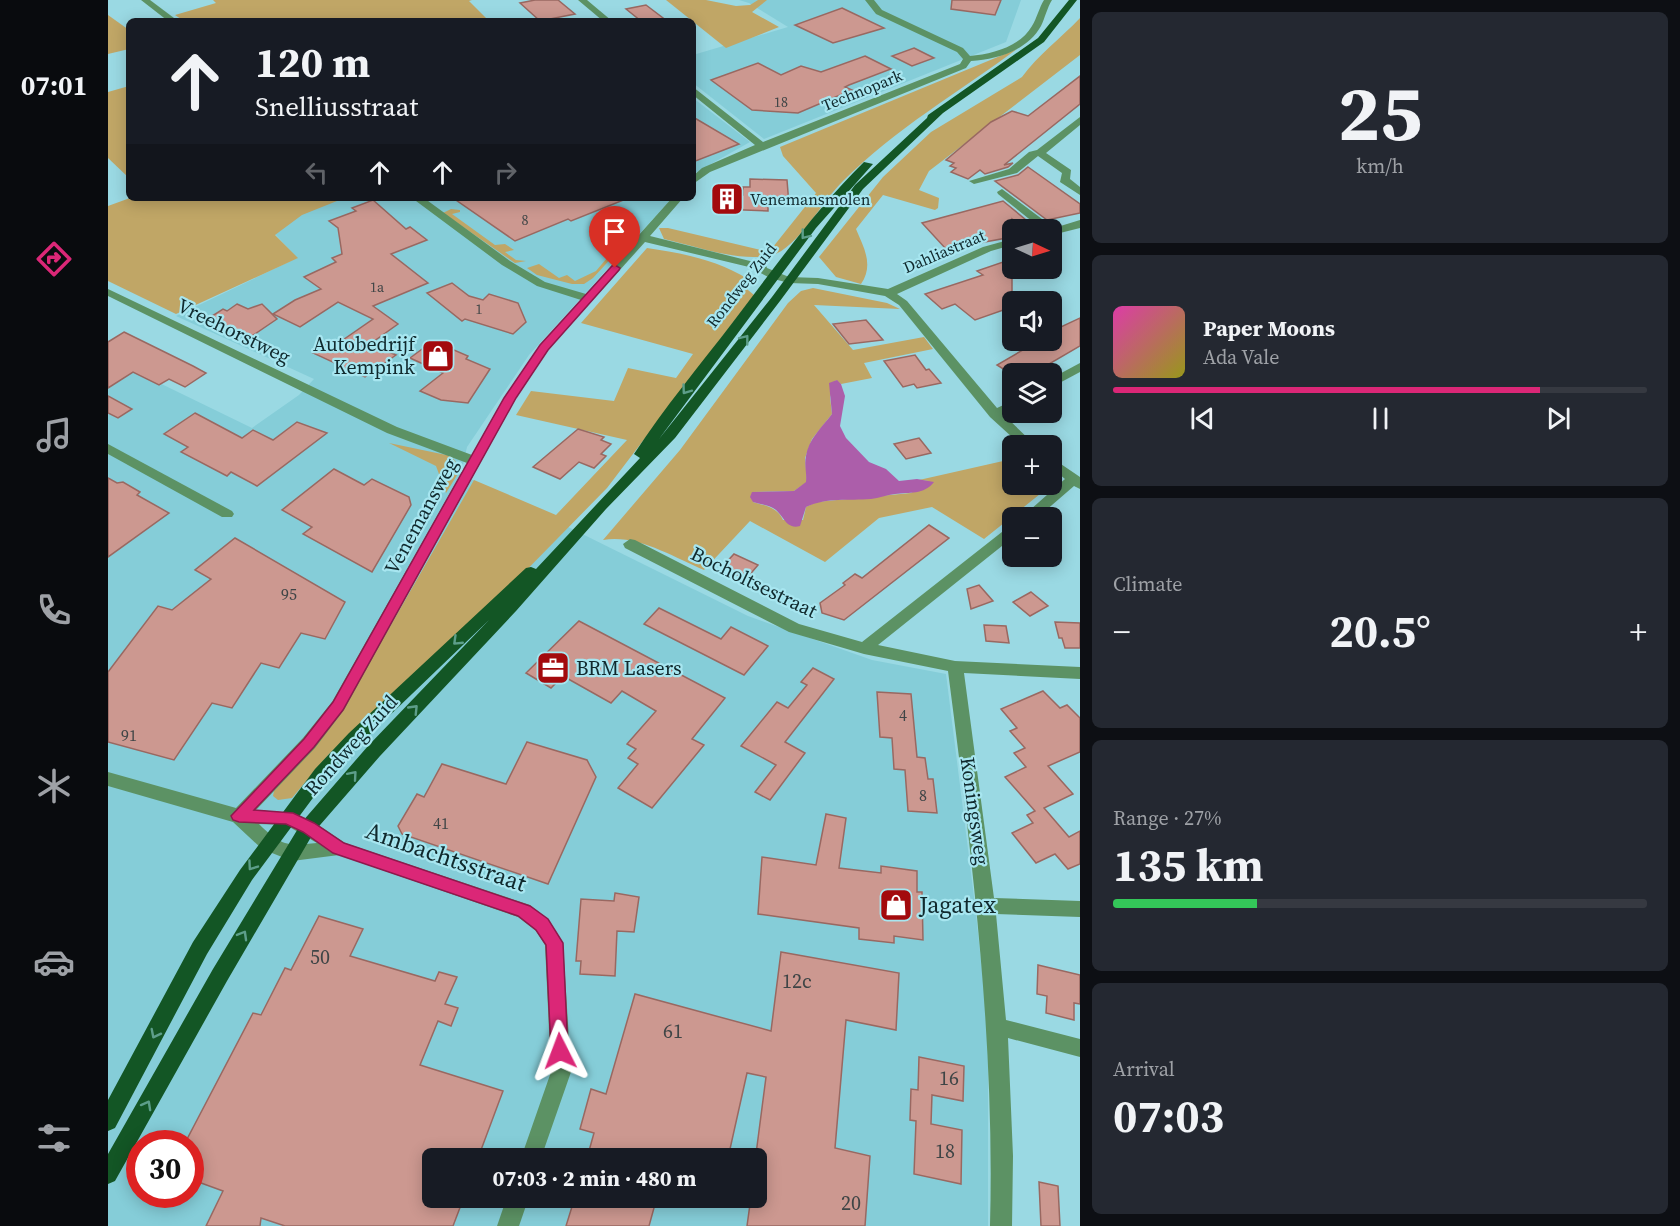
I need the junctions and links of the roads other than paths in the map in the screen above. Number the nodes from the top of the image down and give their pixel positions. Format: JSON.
{"nodes":[{"id":1,"x":145,"y":0,"type":"edge"},
{"id":2,"x":582,"y":0,"type":"edge"},
{"id":3,"x":869,"y":0,"type":"edge"},
{"id":4,"x":1048,"y":0,"type":"edge"},
{"id":5,"x":1073,"y":0,"type":"edge"},
{"id":6,"x":1080,"y":5,"type":"edge"},
{"id":7,"x":170,"y":18,"type":"edge"},
{"id":8,"x":604,"y":18,"type":"edge"},
{"id":9,"x":1056,"y":22,"type":"junction"},
{"id":10,"x":968,"y":59,"type":"junction"},
{"id":11,"x":696,"y":92,"type":"edge"},
{"id":12,"x":938,"y":113,"type":"junction"},
{"id":13,"x":1080,"y":120,"type":"edge"},
{"id":14,"x":762,"y":146,"type":"junction"},
{"id":15,"x":1040,"y":153,"type":"junction"},
{"id":16,"x":696,"y":178,"type":"edge"},
{"id":17,"x":974,"y":181,"type":"dead end"},
{"id":18,"x":1002,"y":192,"type":"dead end"},
{"id":19,"x":1080,"y":192,"type":"edge"},
{"id":20,"x":421,"y":201,"type":"edge"},
{"id":21,"x":675,"y":201,"type":"edge"},
{"id":22,"x":1036,"y":219,"type":"edge"},
{"id":23,"x":1080,"y":223,"type":"edge"},
{"id":24,"x":1062,"y":229,"type":"edge"},
{"id":25,"x":643,"y":238,"type":"junction"},
{"id":26,"x":1002,"y":245,"type":"edge"},
{"id":27,"x":777,"y":272,"type":"junction"},
{"id":28,"x":792,"y":276,"type":"junction"},
{"id":29,"x":108,"y":292,"type":"edge"},
{"id":30,"x":889,"y":293,"type":"junction"},
{"id":31,"x":588,"y":298,"type":"junction"},
{"id":32,"x":1080,"y":367,"type":"edge"},
{"id":33,"x":1062,"y":377,"type":"edge"},
{"id":34,"x":1002,"y":410,"type":"edge"},
{"id":35,"x":995,"y":414,"type":"junction"},
{"id":36,"x":1018,"y":435,"type":"edge"},
{"id":37,"x":110,"y":451,"type":"edge"},
{"id":38,"x":475,"y":461,"type":"junction"},
{"id":39,"x":1062,"y":470,"type":"edge"},
{"id":40,"x":1077,"y":481,"type":"edge"},
{"id":41,"x":601,"y":506,"type":"junction"},
{"id":42,"x":1043,"y":507,"type":"edge"},
{"id":43,"x":227,"y":514,"type":"dead end"},
{"id":44,"x":578,"y":531,"type":"junction"},
{"id":45,"x":1002,"y":539,"type":"edge"},
{"id":46,"x":630,"y":544,"type":"dead end"},
{"id":47,"x":864,"y":648,"type":"junction"},
{"id":48,"x":956,"y":667,"type":"junction"},
{"id":49,"x":1078,"y":675,"type":"edge"},
{"id":50,"x":108,"y":779,"type":"edge"},
{"id":51,"x":239,"y":816,"type":"junction"},
{"id":52,"x":288,"y":818,"type":"junction"},
{"id":53,"x":308,"y":827,"type":"junction"},
{"id":54,"x":268,"y":844,"type":"junction"},
{"id":55,"x":339,"y":848,"type":"junction"},
{"id":56,"x":292,"y":853,"type":"junction"},
{"id":57,"x":987,"y":906,"type":"junction"},
{"id":58,"x":1080,"y":909,"type":"edge"},
{"id":59,"x":999,"y":1027,"type":"junction"},
{"id":60,"x":1080,"y":1048,"type":"edge"},
{"id":61,"x":108,"y":1121,"type":"edge"},
{"id":62,"x":534,"y":1148,"type":"edge"},
{"id":63,"x":108,"y":1174,"type":"edge"},
{"id":64,"x":514,"y":1208,"type":"edge"},
{"id":65,"x":508,"y":1226,"type":"edge"},
{"id":66,"x":1001,"y":1226,"type":"edge"}],
"edges":[{"from":1,"to":7,"type":"street"},
{"from":2,"to":8,"type":"street"},
{"from":3,"to":10,"type":"street"},
{"from":4,"to":10,"type":"street","name":"Technopark"},
{"from":5,"to":9,"type":"main road","name":"Rondweg Zuid"},
{"from":6,"to":9,"type":"main road","name":"Rondweg Zuid"},
{"from":9,"to":12,"type":"main road","name":"Rondweg Zuid"},
{"from":10,"to":14,"type":"street","name":"Technopark"},
{"from":11,"to":14,"type":"street"},
{"from":12,"to":27,"type":"main road","name":"Rondweg Zuid","one_way":true},
{"from":12,"to":28,"type":"main road","name":"Rondweg Zuid"},
{"from":13,"to":15,"type":"street"},
{"from":14,"to":16,"type":"street"},
{"from":15,"to":17,"type":"street"},
{"from":15,"to":19,"type":"street"},
{"from":18,"to":22,"type":"street"},
{"from":20,"to":31,"type":"street"},
{"from":21,"to":25,"type":"street","name":"Venemansweg"},
{"from":23,"to":24,"type":"street"},
{"from":25,"to":27,"type":"street"},
{"from":25,"to":31,"type":"street","name":"Venemansweg"},
{"from":26,"to":30,"type":"street","name":"Dahliastraat"},
{"from":27,"to":28,"type":"street"},
{"from":27,"to":41,"type":"main road","name":"Rondweg Zuid","one_way":true},
{"from":28,"to":30,"type":"street"},
{"from":41,"to":28,"type":"main road","name":"Rondweg Zuid","one_way":true},
{"from":29,"to":38,"type":"street","name":"Vreehorstweg"},
{"from":30,"to":35,"type":"street"},
{"from":31,"to":38,"type":"street","name":"Venemansweg"},
{"from":32,"to":33,"type":"street"},
{"from":34,"to":35,"type":"street"},
{"from":35,"to":36,"type":"street"},
{"from":37,"to":43,"type":"street"},
{"from":38,"to":51,"type":"street","name":"Venemansweg"},
{"from":39,"to":40,"type":"street"},
{"from":40,"to":42,"type":"street"},
{"from":41,"to":44,"type":"main road","name":"Rondweg Zuid"},
{"from":44,"to":52,"type":"main road","name":"Rondweg Zuid","one_way":true},
{"from":53,"to":44,"type":"main road","name":"Rondweg Zuid","one_way":true},
{"from":45,"to":47,"type":"street"},
{"from":46,"to":47,"type":"street","name":"Bocholtsestraat"},
{"from":47,"to":48,"type":"street","name":"Bocholtsestraat"},
{"from":48,"to":49,"type":"street","name":"Bocholtsestraat"},
{"from":48,"to":57,"type":"street","name":"Koningsweg"},
{"from":50,"to":51,"type":"street"},
{"from":51,"to":52,"type":"street"},
{"from":51,"to":54,"type":"street"},
{"from":52,"to":53,"type":"street","name":"Ambachtsstraat"},
{"from":52,"to":54,"type":"main road","name":"Rondweg Zuid"},
{"from":53,"to":55,"type":"street","name":"Ambachtsstraat"},
{"from":53,"to":56,"type":"main road","name":"Rondweg Zuid"},
{"from":54,"to":56,"type":"street"},
{"from":54,"to":61,"type":"main road","name":"Rondweg Zuid","one_way":true},
{"from":55,"to":56,"type":"street","name":"Ambachtsstraat"},
{"from":55,"to":62,"type":"street","name":"Ambachtsstraat"},
{"from":63,"to":56,"type":"main road","name":"Rondweg Zuid","one_way":true},
{"from":57,"to":58,"type":"street"},
{"from":57,"to":59,"type":"street","name":"Koningsweg"},
{"from":59,"to":60,"type":"street"},
{"from":59,"to":66,"type":"street","name":"Koningsweg"},
{"from":64,"to":65,"type":"street"}]}
